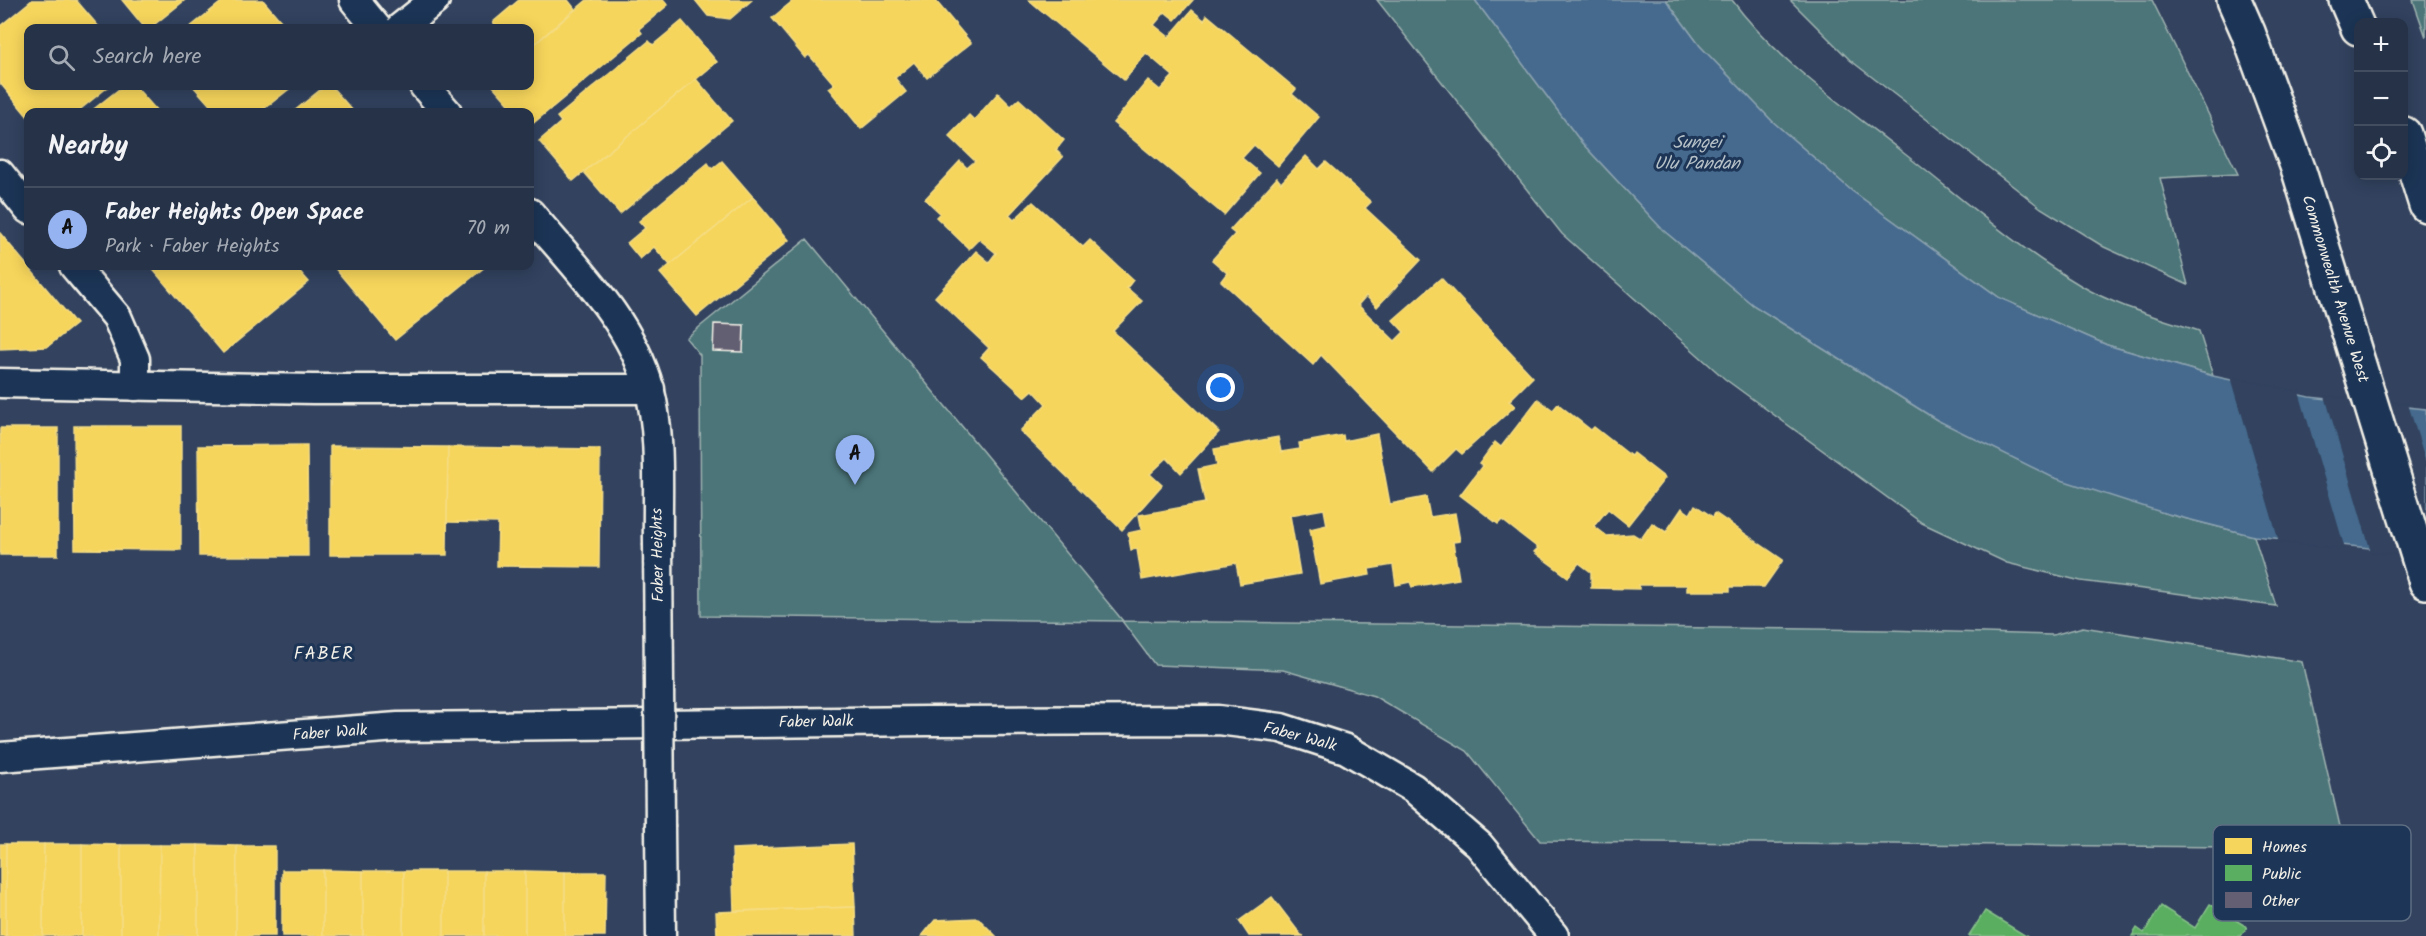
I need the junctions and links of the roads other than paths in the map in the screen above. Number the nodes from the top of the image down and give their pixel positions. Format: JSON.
{"nodes":[{"id":1,"x":354,"y":0,"type":"edge"},
{"id":2,"x":435,"y":0,"type":"edge"},
{"id":3,"x":2234,"y":0,"type":"edge"},
{"id":4,"x":2346,"y":0,"type":"edge"},
{"id":5,"x":2354,"y":19,"type":"edge"},
{"id":6,"x":374,"y":24,"type":"edge"},
{"id":7,"x":405,"y":24,"type":"edge"},
{"id":8,"x":428,"y":90,"type":"edge"},
{"id":9,"x":443,"y":108,"type":"edge"},
{"id":10,"x":2408,"y":146,"type":"edge"},
{"id":11,"x":0,"y":174,"type":"edge"},
{"id":12,"x":24,"y":204,"type":"edge"},
{"id":13,"x":2426,"y":205,"type":"edge"},
{"id":14,"x":534,"y":218,"type":"edge"},
{"id":15,"x":77,"y":270,"type":"edge"},
{"id":16,"x":0,"y":382,"type":"edge"},
{"id":17,"x":135,"y":386,"type":"junction"},
{"id":18,"x":650,"y":389,"type":"junction"},
{"id":19,"x":2426,"y":582,"type":"edge"},
{"id":20,"x":0,"y":757,"type":"edge"},
{"id":21,"x":661,"y":936,"type":"edge"},
{"id":22,"x":1554,"y":936,"type":"edge"}],
"edges":[{"from":1,"to":6,"type":"street"},
{"from":2,"to":7,"type":"street"},
{"from":3,"to":19,"type":"main road","name":"Commonwealth Avenue West"},
{"from":4,"to":5,"type":"main road"},
{"from":8,"to":9,"type":"street"},
{"from":10,"to":13,"type":"main road"},
{"from":11,"to":12,"type":"street"},
{"from":14,"to":18,"type":"street","name":"Faber Heights"},
{"from":15,"to":17,"type":"street"},
{"from":16,"to":17,"type":"street"},
{"from":17,"to":18,"type":"street"},
{"from":18,"to":21,"type":"street","name":"Faber Heights","bridge":true},
{"from":20,"to":22,"type":"street","name":"Faber Walk"}]}
